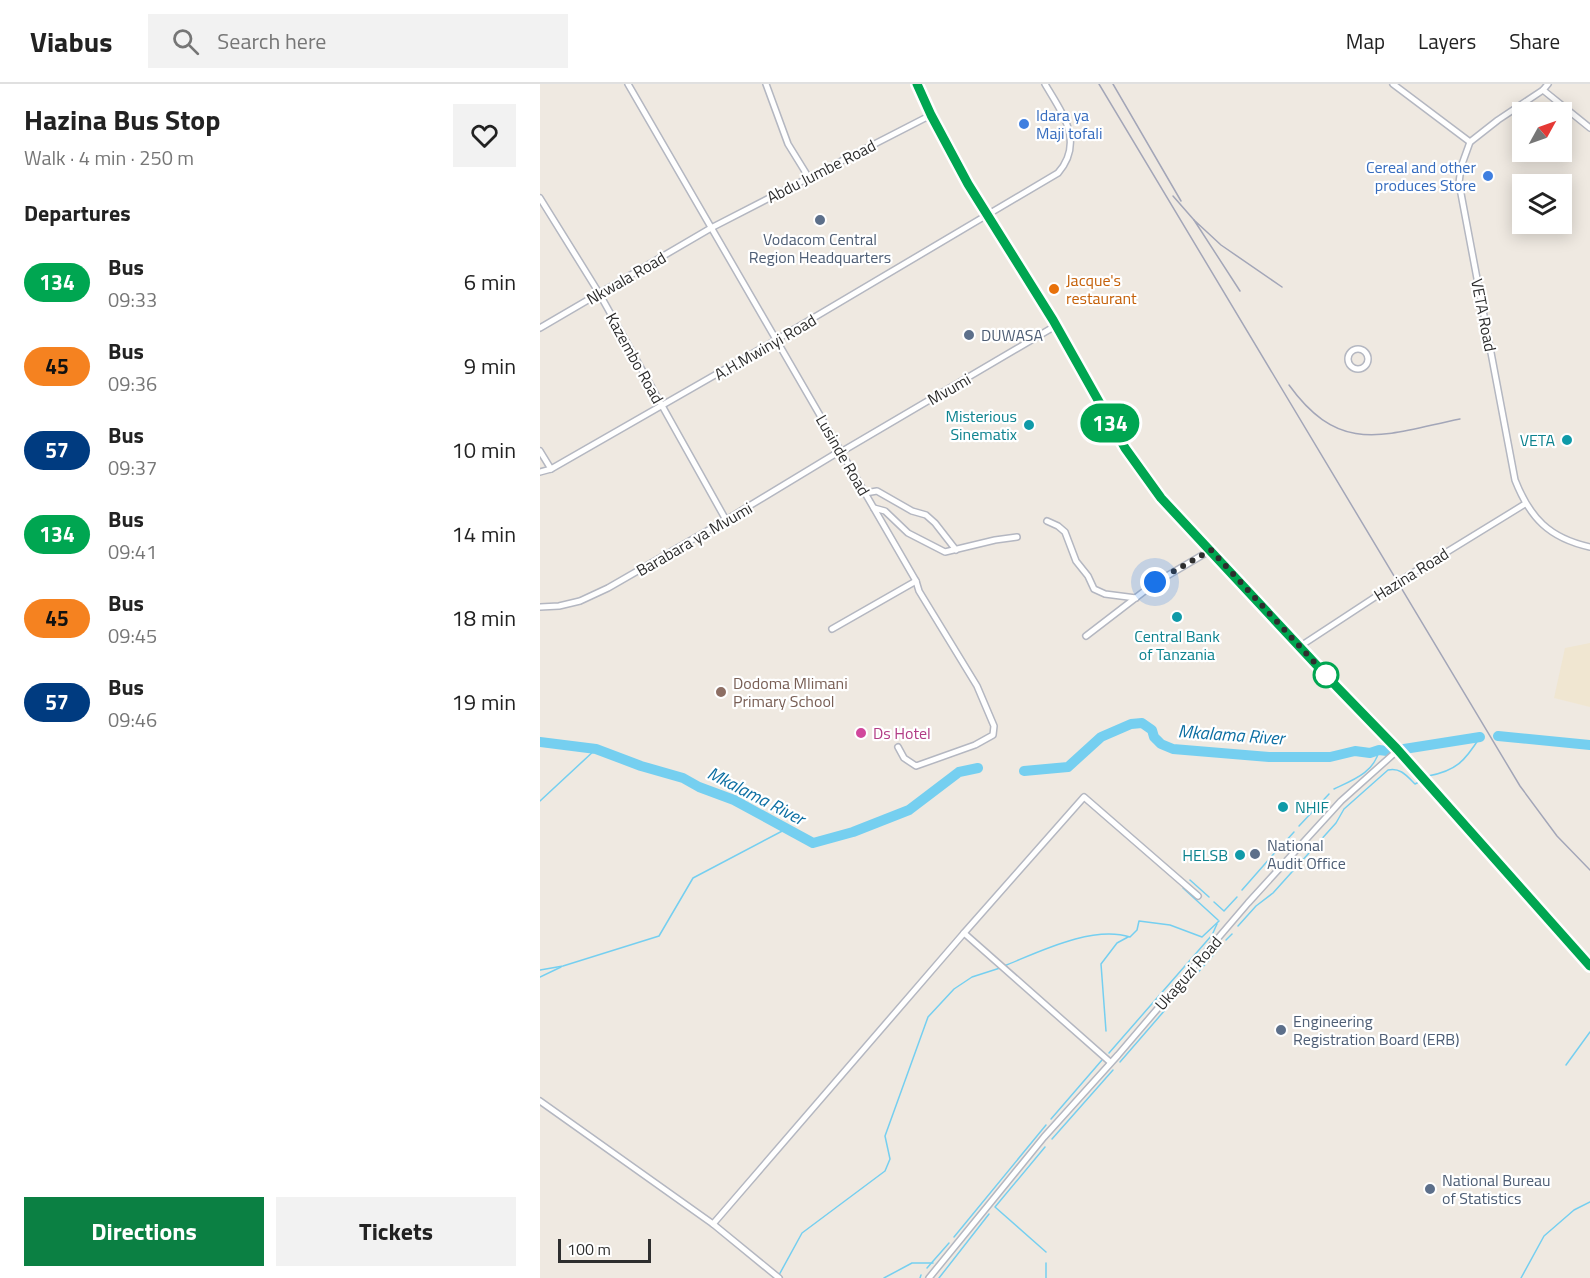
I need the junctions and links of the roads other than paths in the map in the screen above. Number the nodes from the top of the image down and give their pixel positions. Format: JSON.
{"nodes":[{"id":1,"x":628,"y":84,"type":"edge"},
{"id":2,"x":766,"y":84,"type":"edge"},
{"id":3,"x":917,"y":84,"type":"edge"},
{"id":4,"x":1045,"y":84,"type":"edge"},
{"id":5,"x":1394,"y":84,"type":"edge"},
{"id":6,"x":1548,"y":84,"type":"edge"},
{"id":7,"x":1543,"y":90,"type":"junction"},
{"id":8,"x":931,"y":115,"type":"junction"},
{"id":9,"x":1590,"y":128,"type":"edge"},
{"id":10,"x":1470,"y":142,"type":"junction"},
{"id":11,"x":809,"y":178,"type":"junction"},
{"id":12,"x":540,"y":198,"type":"edge"},
{"id":13,"x":986,"y":214,"type":"junction"},
{"id":14,"x":711,"y":228,"type":"junction"},
{"id":15,"x":599,"y":293,"type":"junction"},
{"id":16,"x":1057,"y":325,"type":"junction"},
{"id":17,"x":540,"y":328,"type":"edge"},
{"id":18,"x":776,"y":340,"type":"junction"},
{"id":19,"x":662,"y":407,"type":"junction"},
{"id":20,"x":540,"y":451,"type":"edge"},
{"id":21,"x":841,"y":451,"type":"junction"},
{"id":22,"x":551,"y":469,"type":"junction"},
{"id":23,"x":540,"y":472,"type":"edge"},
{"id":24,"x":865,"y":493,"type":"junction"},
{"id":25,"x":1525,"y":504,"type":"junction"},
{"id":26,"x":874,"y":508,"type":"junction"},
{"id":27,"x":726,"y":520,"type":"junction"},
{"id":28,"x":1047,"y":521,"type":"dead end"},
{"id":29,"x":1017,"y":537,"type":"dead end"},
{"id":30,"x":1590,"y":547,"type":"edge"},
{"id":31,"x":956,"y":550,"type":"junction"},
{"id":32,"x":1211,"y":550,"type":"junction"},
{"id":33,"x":916,"y":581,"type":"junction"},
{"id":34,"x":1136,"y":598,"type":"junction"},
{"id":35,"x":540,"y":608,"type":"edge"},
{"id":36,"x":832,"y":629,"type":"dead end"},
{"id":37,"x":1086,"y":636,"type":"dead end"},
{"id":38,"x":1299,"y":647,"type":"junction"},
{"id":39,"x":898,"y":747,"type":"dead end"},
{"id":40,"x":1398,"y":750,"type":"junction"},
{"id":41,"x":1198,"y":896,"type":"dead end"},
{"id":42,"x":964,"y":933,"type":"junction"},
{"id":43,"x":1590,"y":966,"type":"edge"},
{"id":44,"x":1110,"y":1062,"type":"junction"},
{"id":45,"x":540,"y":1101,"type":"edge"},
{"id":46,"x":713,"y":1224,"type":"junction"},
{"id":47,"x":779,"y":1278,"type":"edge"},
{"id":48,"x":929,"y":1278,"type":"edge"}],
"edges":[{"from":1,"to":14,"type":"street","name":"Lusinde Road"},
{"from":2,"to":11,"type":"street"},
{"from":3,"to":8,"type":"main road"},
{"from":4,"to":13,"type":"street","name":"A.H.Mwinyi Road"},
{"from":5,"to":10,"type":"street"},
{"from":6,"to":7,"type":"street"},
{"from":7,"to":9,"type":"street"},
{"from":7,"to":10,"type":"street"},
{"from":8,"to":11,"type":"street","name":"Abdu Jumbe Road"},
{"from":8,"to":13,"type":"main road"},
{"from":10,"to":25,"type":"street","name":"VETA Road"},
{"from":11,"to":14,"type":"street","name":"Abdu Jumbe Road"},
{"from":12,"to":15,"type":"street","name":"Kazembo Road"},
{"from":13,"to":16,"type":"main road"},
{"from":13,"to":18,"type":"street","name":"A.H.Mwinyi Road"},
{"from":14,"to":15,"type":"street","name":"Nkwala Road"},
{"from":14,"to":18,"type":"street","name":"Lusinde Road"},
{"from":15,"to":17,"type":"street","name":"Nkwala Road"},
{"from":15,"to":19,"type":"street","name":"Kazembo Road"},
{"from":16,"to":21,"type":"street","name":"Mvumi"},
{"from":16,"to":32,"type":"main road"},
{"from":18,"to":19,"type":"street","name":"A.H.Mwinyi Road"},
{"from":18,"to":21,"type":"street","name":"Lusinde Road"},
{"from":19,"to":22,"type":"street","name":"A.H.Mwinyi Road"},
{"from":19,"to":27,"type":"street","name":"Kazembo Road"},
{"from":20,"to":22,"type":"street"},
{"from":21,"to":24,"type":"street","name":"Lusinde Road"},
{"from":21,"to":27,"type":"street","name":"Barabara ya Mvumi"},
{"from":22,"to":23,"type":"street","name":"A.H.Mwinyi Road"},
{"from":24,"to":26,"type":"street","name":"Lusinde Road"},
{"from":24,"to":31,"type":"street"},
{"from":25,"to":30,"type":"street","name":"VETA Road"},
{"from":25,"to":38,"type":"street","name":"Hazina Road"},
{"from":26,"to":31,"type":"street"},
{"from":26,"to":33,"type":"street","name":"Lusinde Road"},
{"from":27,"to":35,"type":"street","name":"Barabara ya Mvumi"},
{"from":28,"to":34,"type":"street"},
{"from":29,"to":31,"type":"street"},
{"from":32,"to":34,"type":"street"},
{"from":32,"to":38,"type":"main road"},
{"from":33,"to":36,"type":"street"},
{"from":33,"to":39,"type":"street","name":"Lusinde Road"},
{"from":34,"to":37,"type":"street"},
{"from":38,"to":40,"type":"main road"},
{"from":40,"to":43,"type":"main road"},
{"from":40,"to":44,"type":"street","name":"Ukaguzi Road"},
{"from":41,"to":42,"type":"street"},
{"from":42,"to":44,"type":"street"},
{"from":42,"to":46,"type":"street"},
{"from":44,"to":48,"type":"street","name":"Ukaguzi Road"},
{"from":45,"to":46,"type":"street"},
{"from":46,"to":47,"type":"street"}]}
